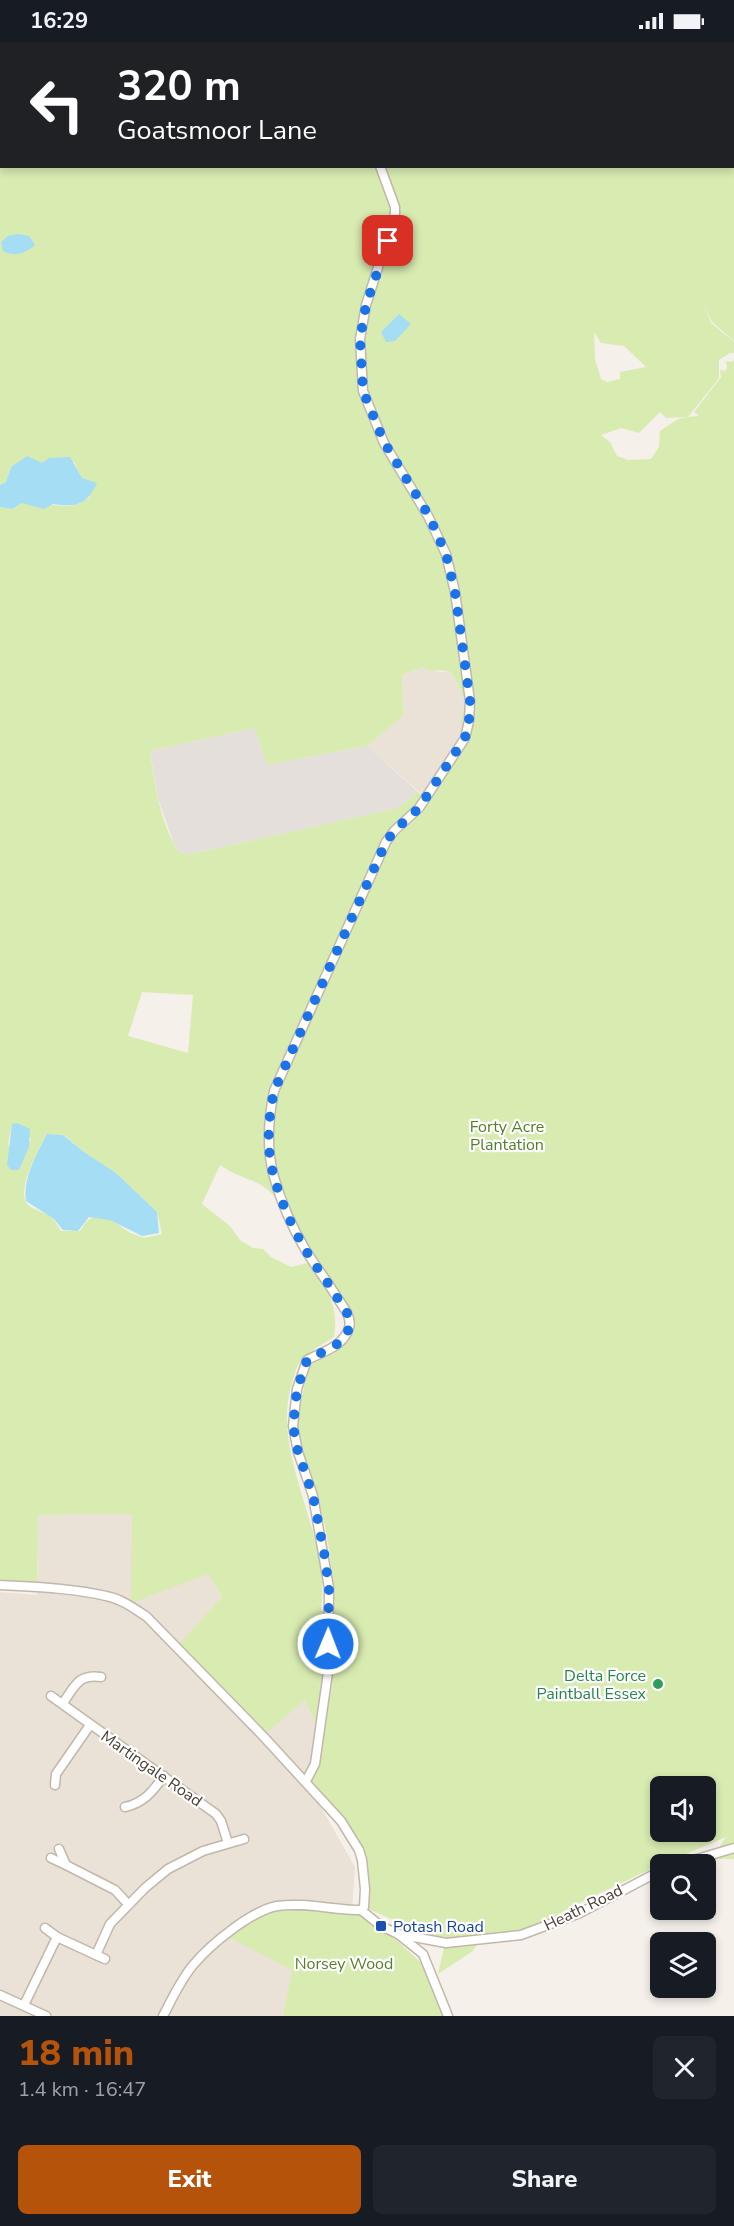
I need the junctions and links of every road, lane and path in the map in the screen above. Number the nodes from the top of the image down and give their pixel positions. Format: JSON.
{"nodes":[{"id":1,"x":381,"y":168,"type":"edge"},
{"id":2,"x":0,"y":1585,"type":"edge"},
{"id":3,"x":101,"y":1677,"type":"dead end"},
{"id":4,"x":51,"y":1696,"type":"dead end"},
{"id":5,"x":63,"y":1703,"type":"junction"},
{"id":6,"x":90,"y":1725,"type":"junction"},
{"id":7,"x":164,"y":1776,"type":"junction"},
{"id":8,"x":306,"y":1781,"type":"junction"},
{"id":9,"x":55,"y":1785,"type":"dead end"},
{"id":10,"x":125,"y":1807,"type":"dead end"},
{"id":11,"x":244,"y":1839,"type":"dead end"},
{"id":12,"x":228,"y":1844,"type":"junction"},
{"id":13,"x":734,"y":1848,"type":"edge"},
{"id":14,"x":59,"y":1849,"type":"dead end"},
{"id":15,"x":714,"y":1854,"type":"edge"},
{"id":16,"x":51,"y":1858,"type":"dead end"},
{"id":17,"x":66,"y":1865,"type":"junction"},
{"id":18,"x":650,"y":1876,"type":"edge"},
{"id":19,"x":128,"y":1904,"type":"junction"},
{"id":20,"x":362,"y":1908,"type":"junction"},
{"id":21,"x":45,"y":1928,"type":"dead end"},
{"id":22,"x":398,"y":1934,"type":"junction"},
{"id":23,"x":57,"y":1937,"type":"junction"},
{"id":24,"x":96,"y":1955,"type":"junction"},
{"id":25,"x":105,"y":1959,"type":"dead end"},
{"id":26,"x":0,"y":1995,"type":"edge"},
{"id":27,"x":24,"y":2005,"type":"junction"},
{"id":28,"x":46,"y":2016,"type":"edge"},
{"id":29,"x":163,"y":2016,"type":"edge"},
{"id":30,"x":448,"y":2016,"type":"edge"}],
"edges":[{"from":1,"to":8,"type":"street"},
{"from":2,"to":8,"type":"street"},
{"from":3,"to":5,"type":"street"},
{"from":4,"to":5,"type":"street","name":"Martingale Road"},
{"from":5,"to":6,"type":"street","name":"Martingale Road"},
{"from":6,"to":7,"type":"street","name":"Martingale Road"},
{"from":6,"to":9,"type":"street"},
{"from":7,"to":10,"type":"street"},
{"from":7,"to":12,"type":"street","name":"Martingale Road"},
{"from":8,"to":20,"type":"street"},
{"from":11,"to":12,"type":"street"},
{"from":12,"to":19,"type":"street"},
{"from":13,"to":15,"type":"street"},
{"from":14,"to":17,"type":"street"},
{"from":16,"to":17,"type":"street"},
{"from":17,"to":19,"type":"street"},
{"from":18,"to":22,"type":"street","name":"Heath Road"},
{"from":19,"to":24,"type":"street"},
{"from":20,"to":22,"type":"street"},
{"from":20,"to":29,"type":"street"},
{"from":21,"to":23,"type":"street"},
{"from":22,"to":30,"type":"street"},
{"from":23,"to":24,"type":"street"},
{"from":23,"to":27,"type":"street"},
{"from":24,"to":25,"type":"street"},
{"from":26,"to":27,"type":"street"},
{"from":27,"to":28,"type":"street"}]}
